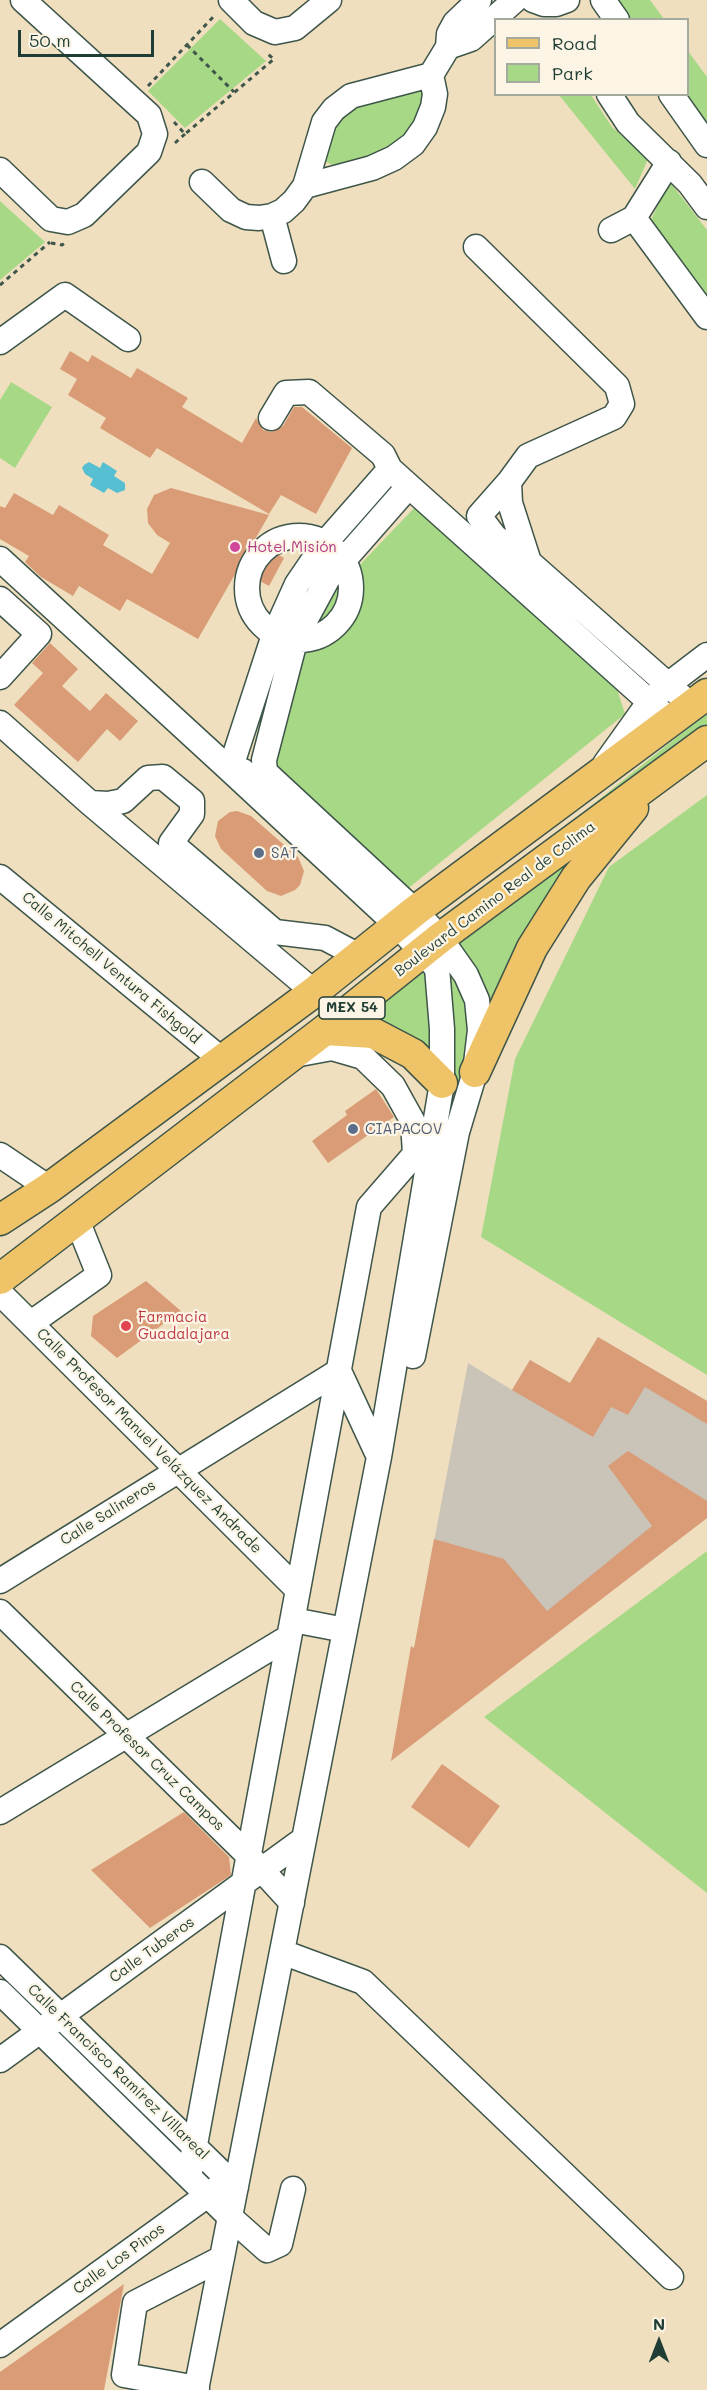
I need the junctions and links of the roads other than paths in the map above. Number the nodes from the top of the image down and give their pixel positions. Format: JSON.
{"nodes":[{"id":1,"x":23,"y":0,"type":"edge"},
{"id":2,"x":329,"y":0,"type":"edge"},
{"id":3,"x":479,"y":0,"type":"edge"},
{"id":4,"x":515,"y":0,"type":"edge"},
{"id":5,"x":533,"y":0,"type":"edge"},
{"id":6,"x":603,"y":0,"type":"edge"},
{"id":7,"x":225,"y":5,"type":"edge"},
{"id":8,"x":563,"y":8,"type":"edge"},
{"id":9,"x":495,"y":18,"type":"edge"},
{"id":10,"x":616,"y":18,"type":"edge"},
{"id":11,"x":494,"y":19,"type":"edge"},
{"id":12,"x":448,"y":47,"type":"junction"},
{"id":13,"x":431,"y":75,"type":"junction"},
{"id":14,"x":610,"y":96,"type":"edge"},
{"id":15,"x":672,"y":96,"type":"edge"},
{"id":16,"x":707,"y":145,"type":"edge"},
{"id":17,"x":669,"y":162,"type":"junction"},
{"id":18,"x":0,"y":170,"type":"edge"},
{"id":19,"x":202,"y":182,"type":"dead end"},
{"id":20,"x":305,"y":186,"type":"junction"},
{"id":21,"x":707,"y":207,"type":"edge"},
{"id":22,"x":272,"y":216,"type":"junction"},
{"id":23,"x":634,"y":218,"type":"junction"},
{"id":24,"x":611,"y":230,"type":"dead end"},
{"id":25,"x":476,"y":247,"type":"dead end"},
{"id":26,"x":284,"y":261,"type":"dead end"},
{"id":27,"x":707,"y":317,"type":"edge"},
{"id":28,"x":128,"y":339,"type":"dead end"},
{"id":29,"x":0,"y":342,"type":"edge"},
{"id":30,"x":271,"y":418,"type":"dead end"},
{"id":31,"x":390,"y":469,"type":"junction"},
{"id":32,"x":509,"y":482,"type":"junction"},
{"id":33,"x":408,"y":487,"type":"junction"},
{"id":34,"x":325,"y":543,"type":"junction"},
{"id":35,"x":0,"y":559,"type":"edge"},
{"id":36,"x":344,"y":561,"type":"junction"},
{"id":37,"x":529,"y":562,"type":"junction"},
{"id":38,"x":0,"y":599,"type":"edge"},
{"id":39,"x":285,"y":638,"type":"junction"},
{"id":40,"x":707,"y":655,"type":"edge"},
{"id":41,"x":0,"y":677,"type":"edge"},
{"id":42,"x":669,"y":684,"type":"junction"},
{"id":43,"x":680,"y":706,"type":"edge"},
{"id":44,"x":0,"y":723,"type":"edge"},
{"id":45,"x":707,"y":741,"type":"edge"},
{"id":46,"x":230,"y":770,"type":"junction"},
{"id":47,"x":265,"y":772,"type":"junction"},
{"id":48,"x":662,"y":773,"type":"junction"},
{"id":49,"x":90,"y":803,"type":"junction"},
{"id":50,"x":0,"y":877,"type":"edge"},
{"id":51,"x":406,"y":919,"type":"junction"},
{"id":52,"x":431,"y":945,"type":"junction"},
{"id":53,"x":359,"y":956,"type":"junction"},
{"id":54,"x":314,"y":992,"type":"junction"},
{"id":55,"x":325,"y":1030,"type":"junction"},
{"id":56,"x":290,"y":1056,"type":"junction"},
{"id":57,"x":221,"y":1059,"type":"junction"},
{"id":58,"x":475,"y":1072,"type":"junction"},
{"id":59,"x":442,"y":1083,"type":"junction"},
{"id":60,"x":0,"y":1155,"type":"edge"},
{"id":61,"x":422,"y":1155,"type":"junction"},
{"id":62,"x":49,"y":1188,"type":"junction"},
{"id":63,"x":0,"y":1220,"type":"edge"},
{"id":64,"x":77,"y":1220,"type":"junction"},
{"id":65,"x":0,"y":1279,"type":"edge"},
{"id":66,"x":0,"y":1293,"type":"edge"},
{"id":67,"x":31,"y":1323,"type":"junction"},
{"id":68,"x":339,"y":1371,"type":"junction"},
{"id":69,"x":380,"y":1456,"type":"junction"},
{"id":70,"x":177,"y":1470,"type":"junction"},
{"id":71,"x":0,"y":1581,"type":"edge"},
{"id":72,"x":298,"y":1590,"type":"junction"},
{"id":73,"x":0,"y":1612,"type":"edge"},
{"id":74,"x":291,"y":1629,"type":"junction"},
{"id":75,"x":345,"y":1629,"type":"junction"},
{"id":76,"x":127,"y":1735,"type":"junction"},
{"id":77,"x":0,"y":1812,"type":"edge"},
{"id":78,"x":304,"y":1839,"type":"junction"},
{"id":79,"x":252,"y":1870,"type":"junction"},
{"id":80,"x":292,"y":1903,"type":"junction"},
{"id":81,"x":282,"y":1952,"type":"junction"},
{"id":82,"x":0,"y":1957,"type":"edge"},
{"id":83,"x":0,"y":1992,"type":"edge"},
{"id":84,"x":61,"y":2016,"type":"junction"},
{"id":85,"x":40,"y":2031,"type":"junction"},
{"id":86,"x":0,"y":2060,"type":"edge"},
{"id":87,"x":195,"y":2146,"type":"junction"},
{"id":88,"x":189,"y":2177,"type":"junction"},
{"id":89,"x":235,"y":2180,"type":"junction"},
{"id":90,"x":293,"y":2189,"type":"dead end"},
{"id":91,"x":207,"y":2195,"type":"junction"},
{"id":92,"x":230,"y":2217,"type":"junction"},
{"id":93,"x":222,"y":2258,"type":"junction"},
{"id":94,"x":670,"y":2277,"type":"dead end"},
{"id":95,"x":0,"y":2345,"type":"edge"},
{"id":96,"x":197,"y":2389,"type":"edge"}],
"edges":[{"from":1,"to":18,"type":"street"},
{"from":2,"to":7,"type":"street"},
{"from":3,"to":12,"type":"street"},
{"from":4,"to":9,"type":"street"},
{"from":5,"to":8,"type":"street"},
{"from":6,"to":10,"type":"street"},
{"from":11,"to":12,"type":"street"},
{"from":12,"to":13,"type":"street"},
{"from":13,"to":20,"type":"street"},
{"from":13,"to":20,"type":"street"},
{"from":14,"to":17,"type":"street"},
{"from":15,"to":16,"type":"street"},
{"from":17,"to":21,"type":"street"},
{"from":17,"to":23,"type":"street"},
{"from":19,"to":22,"type":"street"},
{"from":20,"to":22,"type":"street"},
{"from":22,"to":26,"type":"street"},
{"from":23,"to":24,"type":"street"},
{"from":23,"to":27,"type":"street"},
{"from":25,"to":32,"type":"street"},
{"from":28,"to":29,"type":"street"},
{"from":30,"to":31,"type":"street"},
{"from":31,"to":33,"type":"street"},
{"from":31,"to":34,"type":"street"},
{"from":32,"to":37,"type":"street"},
{"from":32,"to":37,"type":"street"},
{"from":33,"to":36,"type":"street"},
{"from":33,"to":43,"type":"street"},
{"from":34,"to":36,"type":"street"},
{"from":34,"to":39,"type":"street"},
{"from":34,"to":39,"type":"street"},
{"from":35,"to":46,"type":"street"},
{"from":36,"to":39,"type":"street"},
{"from":37,"to":42,"type":"street"},
{"from":38,"to":41,"type":"street"},
{"from":39,"to":46,"type":"street"},
{"from":39,"to":47,"type":"street"},
{"from":40,"to":42,"type":"street"},
{"from":42,"to":43,"type":"street"},
{"from":42,"to":43,"type":"street"},
{"from":43,"to":51,"type":"main road","number":"MEX 54"},
{"from":44,"to":49,"type":"street"},
{"from":45,"to":48,"type":"main road","name":"Boulevard Camino Real de Colima","number":"MEX 54"},
{"from":46,"to":47,"type":"street"},
{"from":46,"to":51,"type":"street"},
{"from":47,"to":51,"type":"street"},
{"from":48,"to":52,"type":"main road","name":"Boulevard Camino Real de Colima","number":"MEX 54"},
{"from":48,"to":58,"type":"main road"},
{"from":49,"to":53,"type":"street"},
{"from":49,"to":54,"type":"street"},
{"from":50,"to":57,"type":"street","name":"Calle Mitchell Ventura Fishgold"},
{"from":51,"to":52,"type":"street"},
{"from":51,"to":53,"type":"main road","number":"MEX 54"},
{"from":52,"to":55,"type":"main road","name":"Boulevard Camino Real de Colima","number":"MEX 54"},
{"from":52,"to":58,"type":"street"},
{"from":52,"to":59,"type":"street"},
{"from":53,"to":54,"type":"main road","number":"MEX 54"},
{"from":54,"to":57,"type":"main road","number":"MEX 54"},
{"from":55,"to":56,"type":"main road","name":"Boulevard Camino Real de Colima","number":"MEX 54"},
{"from":55,"to":59,"type":"main road"},
{"from":56,"to":61,"type":"street"},
{"from":56,"to":64,"type":"main road","name":"Boulevard Camino Real de Colima","number":"MEX 54"},
{"from":57,"to":62,"type":"main road","number":"MEX 54"},
{"from":58,"to":69,"type":"street"},
{"from":59,"to":61,"type":"street"},
{"from":60,"to":62,"type":"street"},
{"from":61,"to":68,"type":"street"},
{"from":61,"to":69,"type":"street"},
{"from":62,"to":63,"type":"main road","number":"MEX 54"},
{"from":64,"to":65,"type":"main road","name":"Boulevard Camino Real de Colima","number":"MEX 54"},
{"from":64,"to":67,"type":"street"},
{"from":66,"to":67,"type":"street","name":"Calle Profesor Manuel Velázquez Andrade"},
{"from":67,"to":70,"type":"street","name":"Calle Profesor Manuel Velázquez Andrade"},
{"from":68,"to":69,"type":"street"},
{"from":68,"to":70,"type":"street","name":"Calle Salineros"},
{"from":68,"to":72,"type":"street"},
{"from":69,"to":75,"type":"street"},
{"from":70,"to":71,"type":"street","name":"Calle Salineros"},
{"from":70,"to":72,"type":"street","name":"Calle Profesor Manuel Velázquez Andrade"},
{"from":72,"to":74,"type":"street"},
{"from":73,"to":76,"type":"street","name":"Calle Profesor Cruz Campos"},
{"from":74,"to":75,"type":"street"},
{"from":74,"to":76,"type":"street"},
{"from":74,"to":79,"type":"street"},
{"from":75,"to":78,"type":"street"},
{"from":76,"to":77,"type":"street"},
{"from":76,"to":79,"type":"street","name":"Calle Profesor Cruz Campos"},
{"from":78,"to":79,"type":"street","name":"Calle Tuberos"},
{"from":78,"to":80,"type":"street"},
{"from":79,"to":80,"type":"street","name":"Calle Profesor Cruz Campos"},
{"from":79,"to":84,"type":"street","name":"Calle Tuberos"},
{"from":79,"to":87,"type":"street"},
{"from":80,"to":81,"type":"street"},
{"from":81,"to":89,"type":"street"},
{"from":81,"to":94,"type":"street"},
{"from":82,"to":84,"type":"street","name":"Calle Francisco Ramírez Villareal"},
{"from":83,"to":85,"type":"street","name":"Calle Francisco Ramírez Villareal"},
{"from":84,"to":85,"type":"street","name":"Calle Tuberos"},
{"from":84,"to":87,"type":"street","name":"Calle Francisco Ramírez Villareal"},
{"from":85,"to":86,"type":"street","name":"Calle Tuberos"},
{"from":85,"to":88,"type":"street","name":"Calle Francisco Ramírez Villareal"},
{"from":87,"to":88,"type":"street"},
{"from":87,"to":89,"type":"street","name":"Calle Francisco Ramírez Villareal"},
{"from":88,"to":91,"type":"street","name":"Calle Francisco Ramírez Villareal"},
{"from":89,"to":91,"type":"street","name":"Calle Los Pinos"},
{"from":89,"to":92,"type":"street"},
{"from":90,"to":92,"type":"street","name":"Calle Francisco Ramírez Villareal"},
{"from":91,"to":92,"type":"street","name":"Calle Francisco Ramírez Villareal"},
{"from":91,"to":95,"type":"street","name":"Calle Los Pinos"},
{"from":92,"to":93,"type":"street"},
{"from":93,"to":96,"type":"street"},
{"from":93,"to":96,"type":"street"}]}
